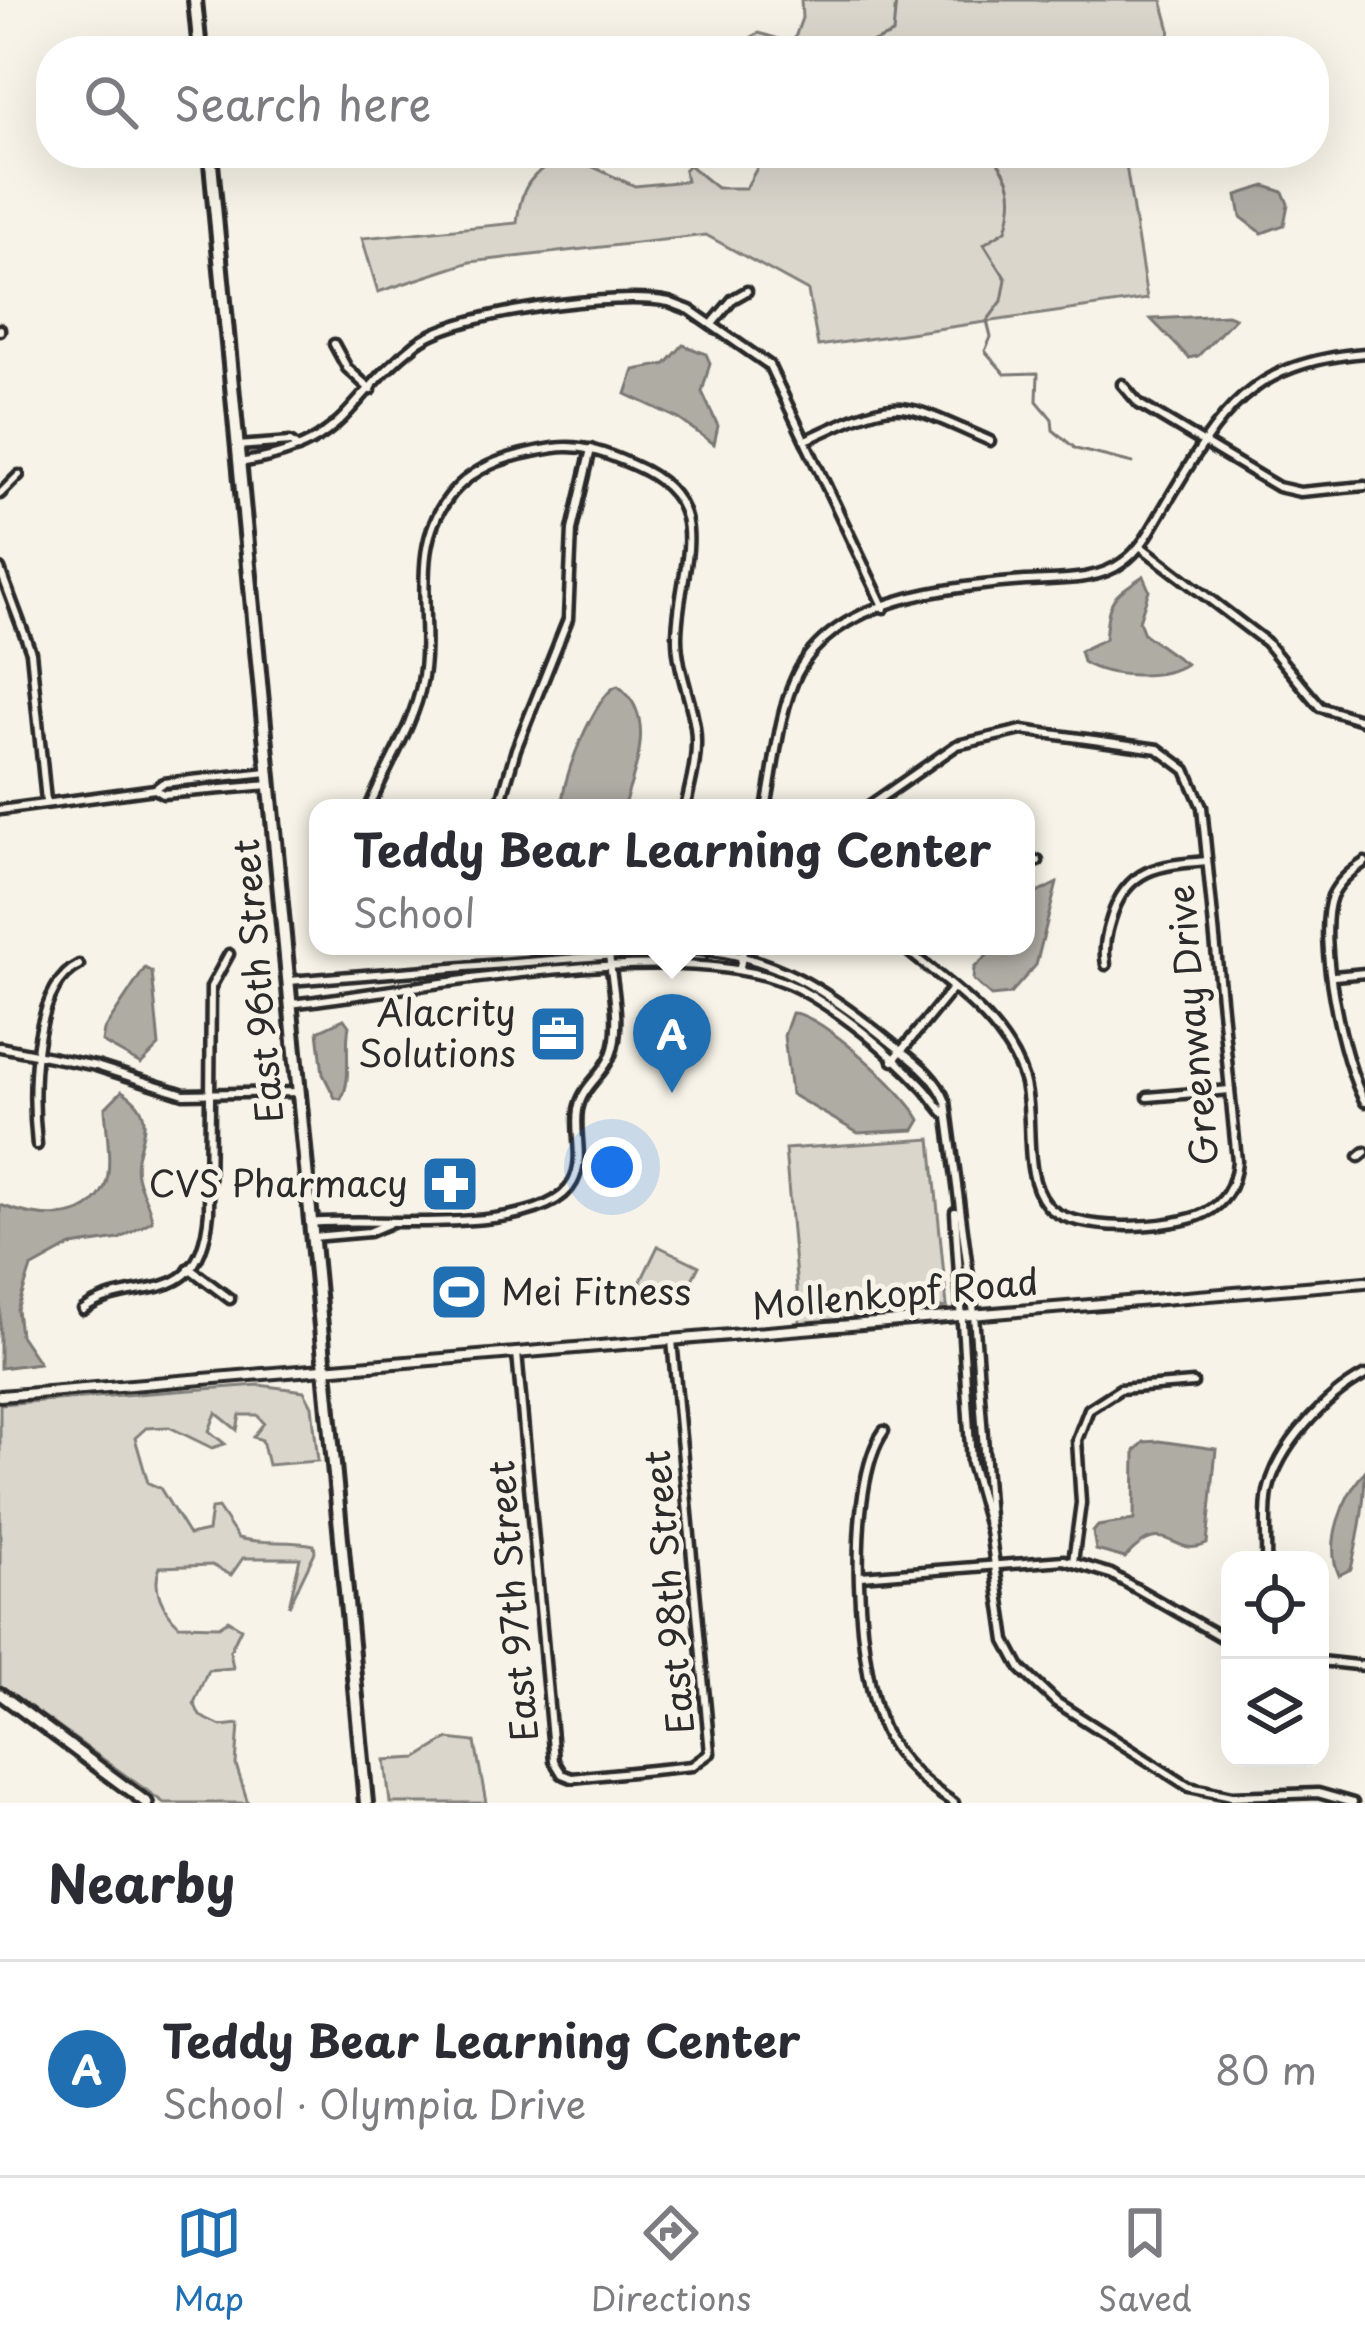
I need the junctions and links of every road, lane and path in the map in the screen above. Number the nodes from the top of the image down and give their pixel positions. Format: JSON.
{"nodes":[{"id":1,"x":195,"y":0,"type":"edge"},
{"id":2,"x":199,"y":36,"type":"edge"},
{"id":3,"x":211,"y":168,"type":"edge"},
{"id":4,"x":747,"y":291,"type":"dead end"},
{"id":5,"x":712,"y":324,"type":"junction"},
{"id":6,"x":334,"y":344,"type":"dead end"},
{"id":7,"x":1365,"y":353,"type":"edge"},
{"id":8,"x":1122,"y":384,"type":"dead end"},
{"id":9,"x":371,"y":390,"type":"junction"},
{"id":10,"x":806,"y":440,"type":"junction"},
{"id":11,"x":990,"y":441,"type":"dead end"},
{"id":12,"x":1201,"y":442,"type":"junction"},
{"id":13,"x":238,"y":446,"type":"junction"},
{"id":14,"x":298,"y":448,"type":"junction"},
{"id":15,"x":591,"y":449,"type":"junction"},
{"id":16,"x":239,"y":463,"type":"junction"},
{"id":17,"x":19,"y":475,"type":"dead end"},
{"id":18,"x":1365,"y":485,"type":"edge"},
{"id":19,"x":0,"y":494,"type":"edge"},
{"id":20,"x":1140,"y":546,"type":"junction"},
{"id":21,"x":0,"y":569,"type":"edge"},
{"id":22,"x":884,"y":608,"type":"junction"},
{"id":23,"x":1365,"y":721,"type":"edge"},
{"id":24,"x":269,"y":778,"type":"junction"},
{"id":25,"x":155,"y":789,"type":"junction"},
{"id":26,"x":373,"y":799,"type":"edge"},
{"id":27,"x":501,"y":799,"type":"edge"},
{"id":28,"x":687,"y":799,"type":"edge"},
{"id":29,"x":768,"y":799,"type":"edge"},
{"id":30,"x":879,"y":799,"type":"edge"},
{"id":31,"x":46,"y":801,"type":"junction"},
{"id":32,"x":0,"y":810,"type":"edge"},
{"id":33,"x":1038,"y":860,"type":"dead end"},
{"id":34,"x":1035,"y":861,"type":"edge"},
{"id":35,"x":1207,"y":861,"type":"junction"},
{"id":36,"x":1365,"y":862,"type":"edge"},
{"id":37,"x":229,"y":954,"type":"dead end"},
{"id":38,"x":566,"y":955,"type":"edge"},
{"id":39,"x":609,"y":955,"type":"edge"},
{"id":40,"x":728,"y":955,"type":"edge"},
{"id":41,"x":742,"y":955,"type":"edge"},
{"id":42,"x":755,"y":955,"type":"edge"},
{"id":43,"x":913,"y":955,"type":"edge"},
{"id":44,"x":79,"y":965,"type":"dead end"},
{"id":45,"x":727,"y":965,"type":"junction"},
{"id":46,"x":1106,"y":965,"type":"dead end"},
{"id":47,"x":740,"y":967,"type":"junction"},
{"id":48,"x":610,"y":969,"type":"junction"},
{"id":49,"x":1365,"y":973,"type":"edge"},
{"id":50,"x":1334,"y":976,"type":"junction"},
{"id":51,"x":289,"y":981,"type":"junction"},
{"id":52,"x":952,"y":988,"type":"junction"},
{"id":53,"x":291,"y":1004,"type":"junction"},
{"id":54,"x":0,"y":1047,"type":"edge"},
{"id":55,"x":901,"y":1051,"type":"junction"},
{"id":56,"x":38,"y":1053,"type":"junction"},
{"id":57,"x":893,"y":1061,"type":"junction"},
{"id":58,"x":1230,"y":1090,"type":"junction"},
{"id":59,"x":299,"y":1092,"type":"junction"},
{"id":60,"x":211,"y":1095,"type":"junction"},
{"id":61,"x":1148,"y":1097,"type":"dead end"},
{"id":62,"x":1365,"y":1102,"type":"edge"},
{"id":63,"x":946,"y":1114,"type":"junction"},
{"id":64,"x":38,"y":1145,"type":"dead end"},
{"id":65,"x":956,"y":1209,"type":"junction"},
{"id":66,"x":311,"y":1222,"type":"junction"},
{"id":67,"x":388,"y":1224,"type":"junction"},
{"id":68,"x":313,"y":1237,"type":"junction"},
{"id":69,"x":189,"y":1268,"type":"junction"},
{"id":70,"x":1365,"y":1282,"type":"edge"},
{"id":71,"x":230,"y":1299,"type":"dead end"},
{"id":72,"x":83,"y":1310,"type":"dead end"},
{"id":73,"x":974,"y":1314,"type":"junction"},
{"id":74,"x":958,"y":1316,"type":"junction"},
{"id":75,"x":672,"y":1340,"type":"junction"},
{"id":76,"x":517,"y":1353,"type":"junction"},
{"id":77,"x":325,"y":1368,"type":"junction"},
{"id":78,"x":1365,"y":1375,"type":"edge"},
{"id":79,"x":1193,"y":1383,"type":"dead end"},
{"id":80,"x":0,"y":1396,"type":"edge"},
{"id":81,"x":884,"y":1431,"type":"dead end"},
{"id":82,"x":990,"y":1531,"type":"junction"},
{"id":83,"x":1266,"y":1551,"type":"edge"},
{"id":84,"x":1073,"y":1562,"type":"junction"},
{"id":85,"x":996,"y":1565,"type":"junction"},
{"id":86,"x":861,"y":1576,"type":"junction"},
{"id":87,"x":1221,"y":1637,"type":"edge"},
{"id":88,"x":1329,"y":1662,"type":"edge"},
{"id":89,"x":1365,"y":1666,"type":"edge"},
{"id":90,"x":0,"y":1694,"type":"edge"},
{"id":91,"x":629,"y":1772,"type":"joint"},
{"id":92,"x":147,"y":1803,"type":"edge"},
{"id":93,"x":366,"y":1803,"type":"edge"},
{"id":94,"x":954,"y":1803,"type":"edge"},
{"id":95,"x":1353,"y":1803,"type":"edge"}],
"edges":[{"from":1,"to":2,"type":"main road"},
{"from":3,"to":13,"type":"main road","name":"East 96th Street"},
{"from":4,"to":5,"type":"street"},
{"from":5,"to":9,"type":"street"},
{"from":5,"to":10,"type":"street"},
{"from":6,"to":9,"type":"street"},
{"from":7,"to":12,"type":"street"},
{"from":8,"to":12,"type":"street"},
{"from":9,"to":14,"type":"street"},
{"from":10,"to":11,"type":"street"},
{"from":10,"to":22,"type":"street"},
{"from":12,"to":18,"type":"street"},
{"from":12,"to":20,"type":"street"},
{"from":13,"to":14,"type":"street"},
{"from":13,"to":16,"type":"main road","name":"East 96th Street"},
{"from":14,"to":16,"type":"street"},
{"from":15,"to":26,"type":"street"},
{"from":15,"to":27,"type":"street"},
{"from":15,"to":28,"type":"street"},
{"from":16,"to":24,"type":"main road","name":"East 96th Street"},
{"from":17,"to":19,"type":"street"},
{"from":20,"to":22,"type":"street"},
{"from":20,"to":23,"type":"street"},
{"from":21,"to":31,"type":"street"},
{"from":22,"to":29,"type":"street"},
{"from":24,"to":25,"type":"street"},
{"from":24,"to":25,"type":"street"},
{"from":24,"to":51,"type":"main road","name":"East 96th Street"},
{"from":25,"to":31,"type":"street"},
{"from":30,"to":35,"type":"street","name":"Greenway Drive"},
{"from":31,"to":32,"type":"street"},
{"from":33,"to":34,"type":"street"},
{"from":35,"to":46,"type":"street"},
{"from":35,"to":58,"type":"street","name":"Greenway Drive"},
{"from":36,"to":50,"type":"street"},
{"from":37,"to":60,"type":"street"},
{"from":38,"to":51,"type":"street"},
{"from":39,"to":48,"type":"street"},
{"from":40,"to":45,"type":"street"},
{"from":41,"to":47,"type":"street"},
{"from":42,"to":55,"type":"street"},
{"from":43,"to":52,"type":"street","name":"Greenway Drive"},
{"from":44,"to":56,"type":"street"},
{"from":45,"to":47,"type":"street"},
{"from":45,"to":48,"type":"street"},
{"from":47,"to":57,"type":"street"},
{"from":48,"to":53,"type":"street"},
{"from":48,"to":67,"type":"street"},
{"from":49,"to":50,"type":"street"},
{"from":50,"to":62,"type":"street"},
{"from":51,"to":53,"type":"main road","name":"East 96th Street"},
{"from":52,"to":55,"type":"street"},
{"from":52,"to":58,"type":"street","name":"Greenway Drive"},
{"from":53,"to":59,"type":"main road","name":"East 96th Street"},
{"from":54,"to":56,"type":"street"},
{"from":55,"to":57,"type":"street"},
{"from":55,"to":63,"type":"street"},
{"from":56,"to":60,"type":"street"},
{"from":56,"to":64,"type":"street"},
{"from":57,"to":63,"type":"street"},
{"from":58,"to":61,"type":"street"},
{"from":59,"to":60,"type":"street"},
{"from":59,"to":66,"type":"main road","name":"East 96th Street"},
{"from":60,"to":69,"type":"street"},
{"from":63,"to":65,"type":"street"},
{"from":65,"to":73,"type":"street"},
{"from":65,"to":74,"type":"street"},
{"from":66,"to":67,"type":"street"},
{"from":66,"to":68,"type":"main road","name":"East 96th Street"},
{"from":67,"to":68,"type":"street"},
{"from":68,"to":77,"type":"main road","name":"East 96th Street"},
{"from":69,"to":71,"type":"street"},
{"from":69,"to":72,"type":"street"},
{"from":70,"to":73,"type":"street","name":"Mollenkopf Road"},
{"from":73,"to":74,"type":"street","name":"Mollenkopf Road"},
{"from":73,"to":82,"type":"street"},
{"from":74,"to":75,"type":"street","name":"Mollenkopf Road"},
{"from":74,"to":82,"type":"street"},
{"from":75,"to":76,"type":"street","name":"Mollenkopf Road"},
{"from":75,"to":91,"type":"street","name":"East 98th Street"},
{"from":76,"to":77,"type":"street","name":"Mollenkopf Road"},
{"from":76,"to":91,"type":"street","name":"East 97th Street"},
{"from":77,"to":80,"type":"street","name":"Mollenkopf Road"},
{"from":77,"to":93,"type":"main road","name":"East 96th Street"},
{"from":78,"to":83,"type":"street"},
{"from":79,"to":84,"type":"street"},
{"from":81,"to":86,"type":"street"},
{"from":82,"to":85,"type":"street"},
{"from":84,"to":85,"type":"street"},
{"from":84,"to":87,"type":"street"},
{"from":85,"to":86,"type":"street"},
{"from":85,"to":95,"type":"street"},
{"from":86,"to":94,"type":"street"},
{"from":88,"to":89,"type":"street"},
{"from":90,"to":92,"type":"main road"}]}
